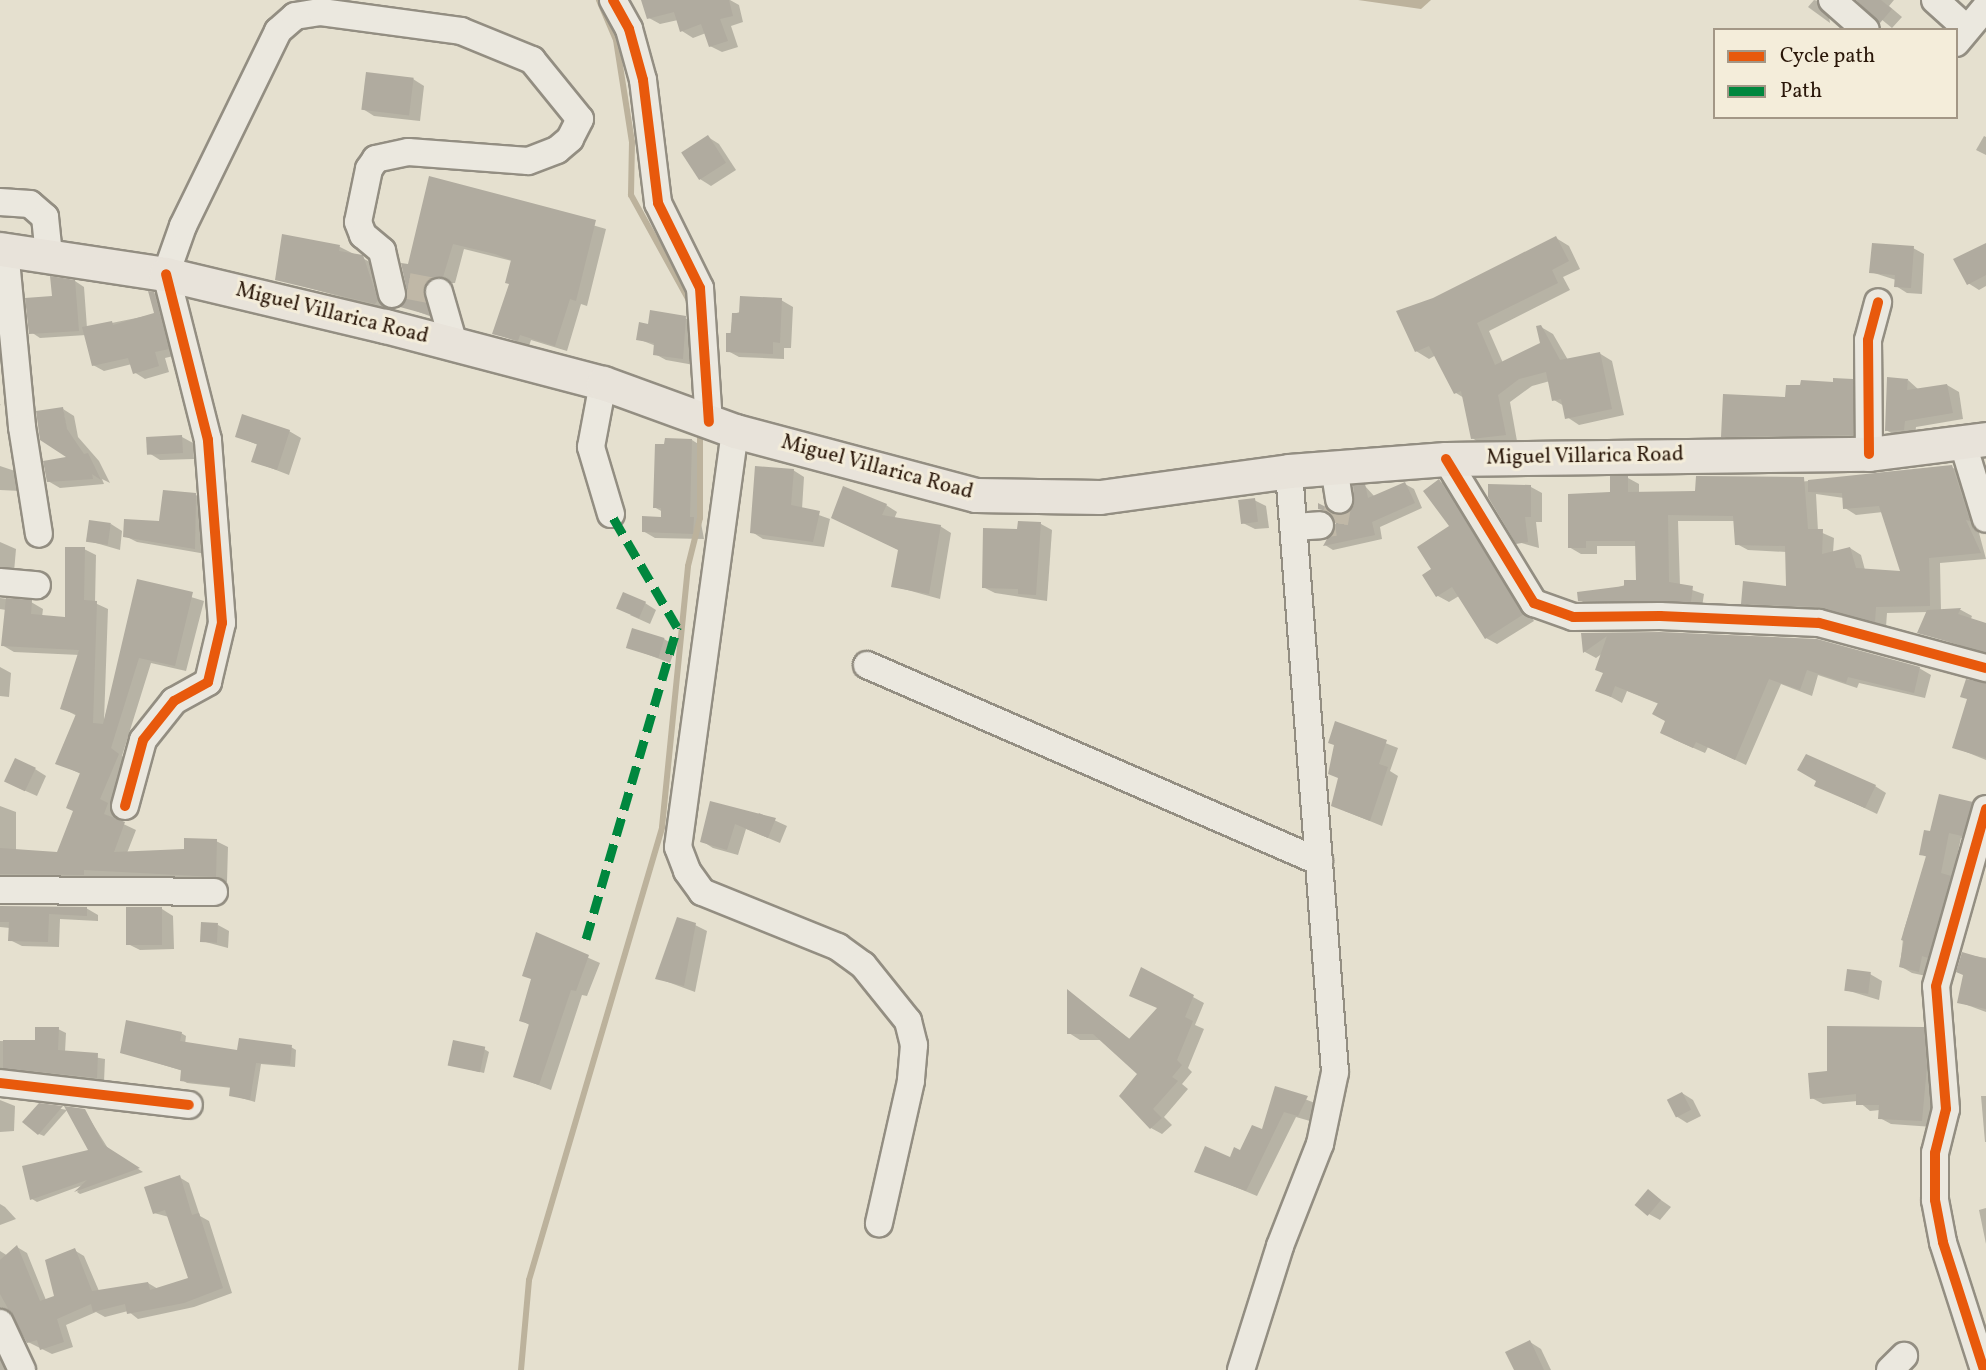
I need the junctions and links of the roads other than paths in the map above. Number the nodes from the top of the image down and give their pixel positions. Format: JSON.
{"nodes":[{"id":1,"x":613,"y":0,"type":"edge"},
{"id":2,"x":1832,"y":0,"type":"edge"},
{"id":3,"x":1935,"y":0,"type":"edge"},
{"id":4,"x":1986,"y":7,"type":"edge"},
{"id":5,"x":1864,"y":28,"type":"edge"},
{"id":6,"x":1956,"y":28,"type":"edge"},
{"id":7,"x":1962,"y":36,"type":"edge"},
{"id":8,"x":0,"y":202,"type":"edge"},
{"id":9,"x":3,"y":249,"type":"edge"},
{"id":10,"x":49,"y":255,"type":"junction"},
{"id":11,"x":166,"y":274,"type":"junction"},
{"id":12,"x":439,"y":292,"type":"dead end"},
{"id":13,"x":1878,"y":302,"type":"dead end"},
{"id":14,"x":385,"y":326,"type":"junction"},
{"id":15,"x":454,"y":345,"type":"junction"},
{"id":16,"x":603,"y":383,"type":"junction"},
{"id":17,"x":722,"y":427,"type":"junction"},
{"id":18,"x":1974,"y":442,"type":"edge"},
{"id":19,"x":1869,"y":454,"type":"junction"},
{"id":20,"x":1446,"y":459,"type":"junction"},
{"id":21,"x":1334,"y":467,"type":"junction"},
{"id":22,"x":1289,"y":471,"type":"junction"},
{"id":23,"x":1339,"y":500,"type":"tunnel mouth"},
{"id":24,"x":611,"y":514,"type":"dead end"},
{"id":25,"x":1986,"y":519,"type":"edge"},
{"id":26,"x":1320,"y":525,"type":"dead end"},
{"id":27,"x":1294,"y":527,"type":"junction"},
{"id":28,"x":39,"y":534,"type":"dead end"},
{"id":29,"x":0,"y":582,"type":"edge"},
{"id":30,"x":37,"y":585,"type":"dead end"},
{"id":31,"x":867,"y":665,"type":"dead end"},
{"id":32,"x":1986,"y":668,"type":"edge"},
{"id":33,"x":125,"y":806,"type":"dead end"},
{"id":34,"x":1986,"y":809,"type":"edge"},
{"id":35,"x":1319,"y":862,"type":"junction"},
{"id":36,"x":0,"y":890,"type":"edge"},
{"id":37,"x":214,"y":892,"type":"dead end"},
{"id":38,"x":0,"y":1083,"type":"edge"},
{"id":39,"x":189,"y":1105,"type":"dead end"},
{"id":40,"x":878,"y":1223,"type":"dead end"},
{"id":41,"x":0,"y":1323,"type":"edge"},
{"id":42,"x":22,"y":1370,"type":"edge"},
{"id":43,"x":1241,"y":1370,"type":"edge"},
{"id":44,"x":1984,"y":1370,"type":"edge"}],
"edges":[{"from":1,"to":17,"type":"street"},
{"from":2,"to":5,"type":"street"},
{"from":3,"to":6,"type":"street"},
{"from":4,"to":7,"type":"street"},
{"from":8,"to":10,"type":"street"},
{"from":9,"to":10,"type":"main road","name":"Miguel Villarica Road"},
{"from":9,"to":28,"type":"street"},
{"from":10,"to":11,"type":"main road","name":"Miguel Villarica Road"},
{"from":11,"to":14,"type":"main road","name":"Miguel Villarica Road"},
{"from":11,"to":14,"type":"street"},
{"from":11,"to":33,"type":"street"},
{"from":12,"to":15,"type":"street"},
{"from":13,"to":19,"type":"street"},
{"from":14,"to":15,"type":"main road","name":"Miguel Villarica Road"},
{"from":15,"to":16,"type":"main road","name":"Miguel Villarica Road"},
{"from":16,"to":17,"type":"main road","name":"Miguel Villarica Road"},
{"from":16,"to":24,"type":"street"},
{"from":17,"to":22,"type":"main road","name":"Miguel Villarica Road"},
{"from":17,"to":40,"type":"street"},
{"from":18,"to":19,"type":"main road","name":"Miguel Villarica Road"},
{"from":18,"to":25,"type":"street"},
{"from":19,"to":20,"type":"main road","name":"Miguel Villarica Road"},
{"from":20,"to":21,"type":"main road","name":"Miguel Villarica Road"},
{"from":20,"to":32,"type":"street"},
{"from":21,"to":22,"type":"main road","name":"Miguel Villarica Road"},
{"from":21,"to":23,"type":"street"},
{"from":22,"to":27,"type":"street"},
{"from":26,"to":27,"type":"street"},
{"from":27,"to":35,"type":"street"},
{"from":29,"to":30,"type":"street"},
{"from":31,"to":35,"type":"street"},
{"from":34,"to":44,"type":"street"},
{"from":35,"to":43,"type":"street"},
{"from":36,"to":37,"type":"street"},
{"from":38,"to":39,"type":"street"},
{"from":41,"to":42,"type":"street"}]}
